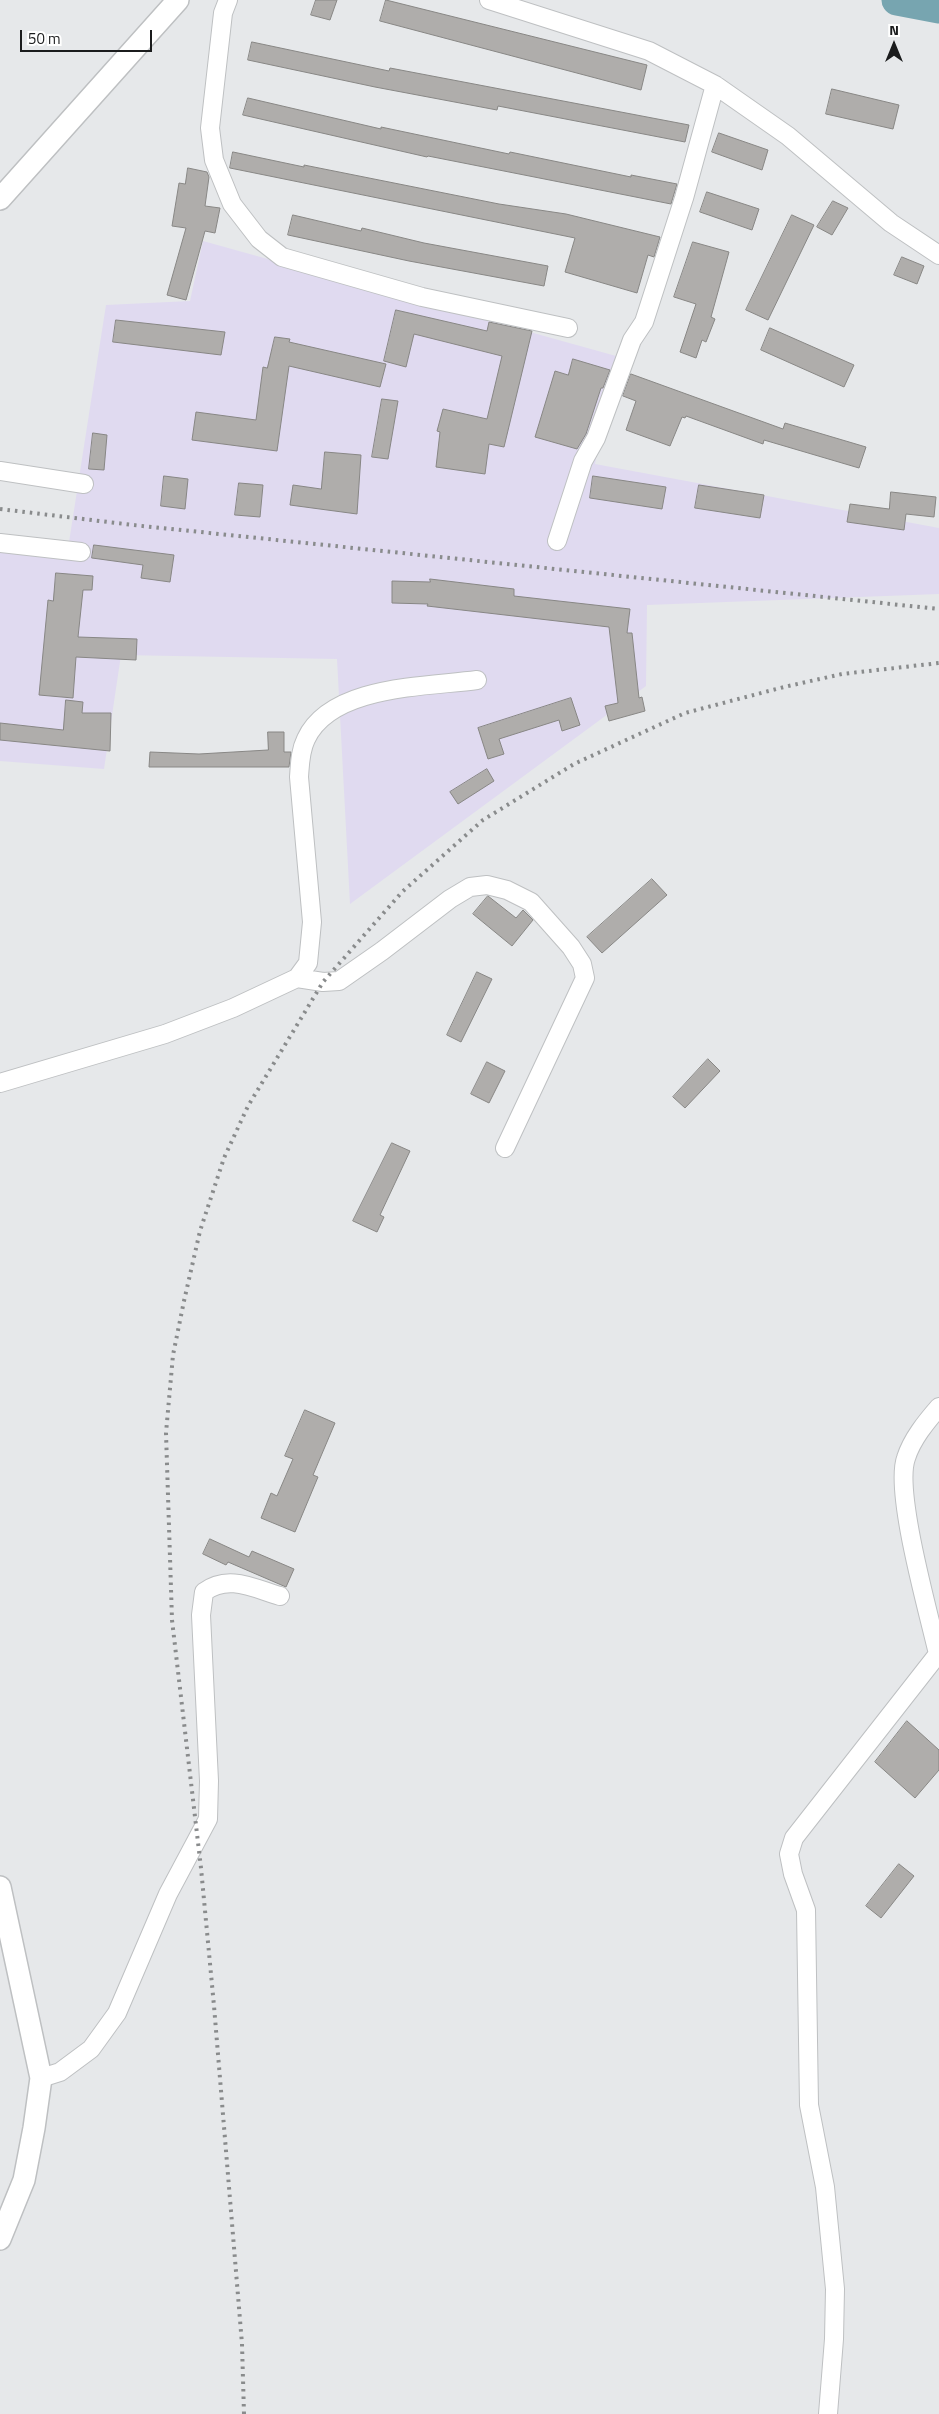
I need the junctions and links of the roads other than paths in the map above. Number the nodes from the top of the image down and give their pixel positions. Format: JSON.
{"nodes":[{"id":1,"x":178,"y":0,"type":"edge"},
{"id":2,"x":228,"y":0,"type":"edge"},
{"id":3,"x":489,"y":0,"type":"edge"},
{"id":4,"x":715,"y":85,"type":"junction"},
{"id":5,"x":0,"y":200,"type":"edge"},
{"id":6,"x":939,"y":255,"type":"edge"},
{"id":7,"x":568,"y":328,"type":"dead end"},
{"id":8,"x":0,"y":471,"type":"edge"},
{"id":9,"x":84,"y":484,"type":"dead end"},
{"id":10,"x":557,"y":541,"type":"dead end"},
{"id":11,"x":0,"y":543,"type":"edge"},
{"id":12,"x":81,"y":552,"type":"dead end"},
{"id":13,"x":477,"y":680,"type":"dead end"},
{"id":14,"x":297,"y":978,"type":"junction"},
{"id":15,"x":0,"y":1083,"type":"edge"},
{"id":16,"x":505,"y":1148,"type":"dead end"},
{"id":17,"x":939,"y":1407,"type":"edge"},
{"id":18,"x":280,"y":1596,"type":"dead end"},
{"id":19,"x":938,"y":1655,"type":"edge"},
{"id":20,"x":0,"y":1887,"type":"edge"},
{"id":21,"x":41,"y":2078,"type":"junction"},
{"id":22,"x":0,"y":2239,"type":"edge"},
{"id":23,"x":828,"y":2414,"type":"edge"}],
"edges":[{"from":1,"to":5,"type":"street"},
{"from":2,"to":7,"type":"street"},
{"from":3,"to":4,"type":"street"},
{"from":4,"to":6,"type":"street"},
{"from":4,"to":10,"type":"street"},
{"from":8,"to":9,"type":"street"},
{"from":11,"to":12,"type":"street"},
{"from":13,"to":14,"type":"street"},
{"from":14,"to":15,"type":"street"},
{"from":14,"to":16,"type":"street"},
{"from":17,"to":19,"type":"street"},
{"from":18,"to":21,"type":"street"},
{"from":19,"to":23,"type":"street"},
{"from":20,"to":21,"type":"street"},
{"from":21,"to":22,"type":"street"}]}
